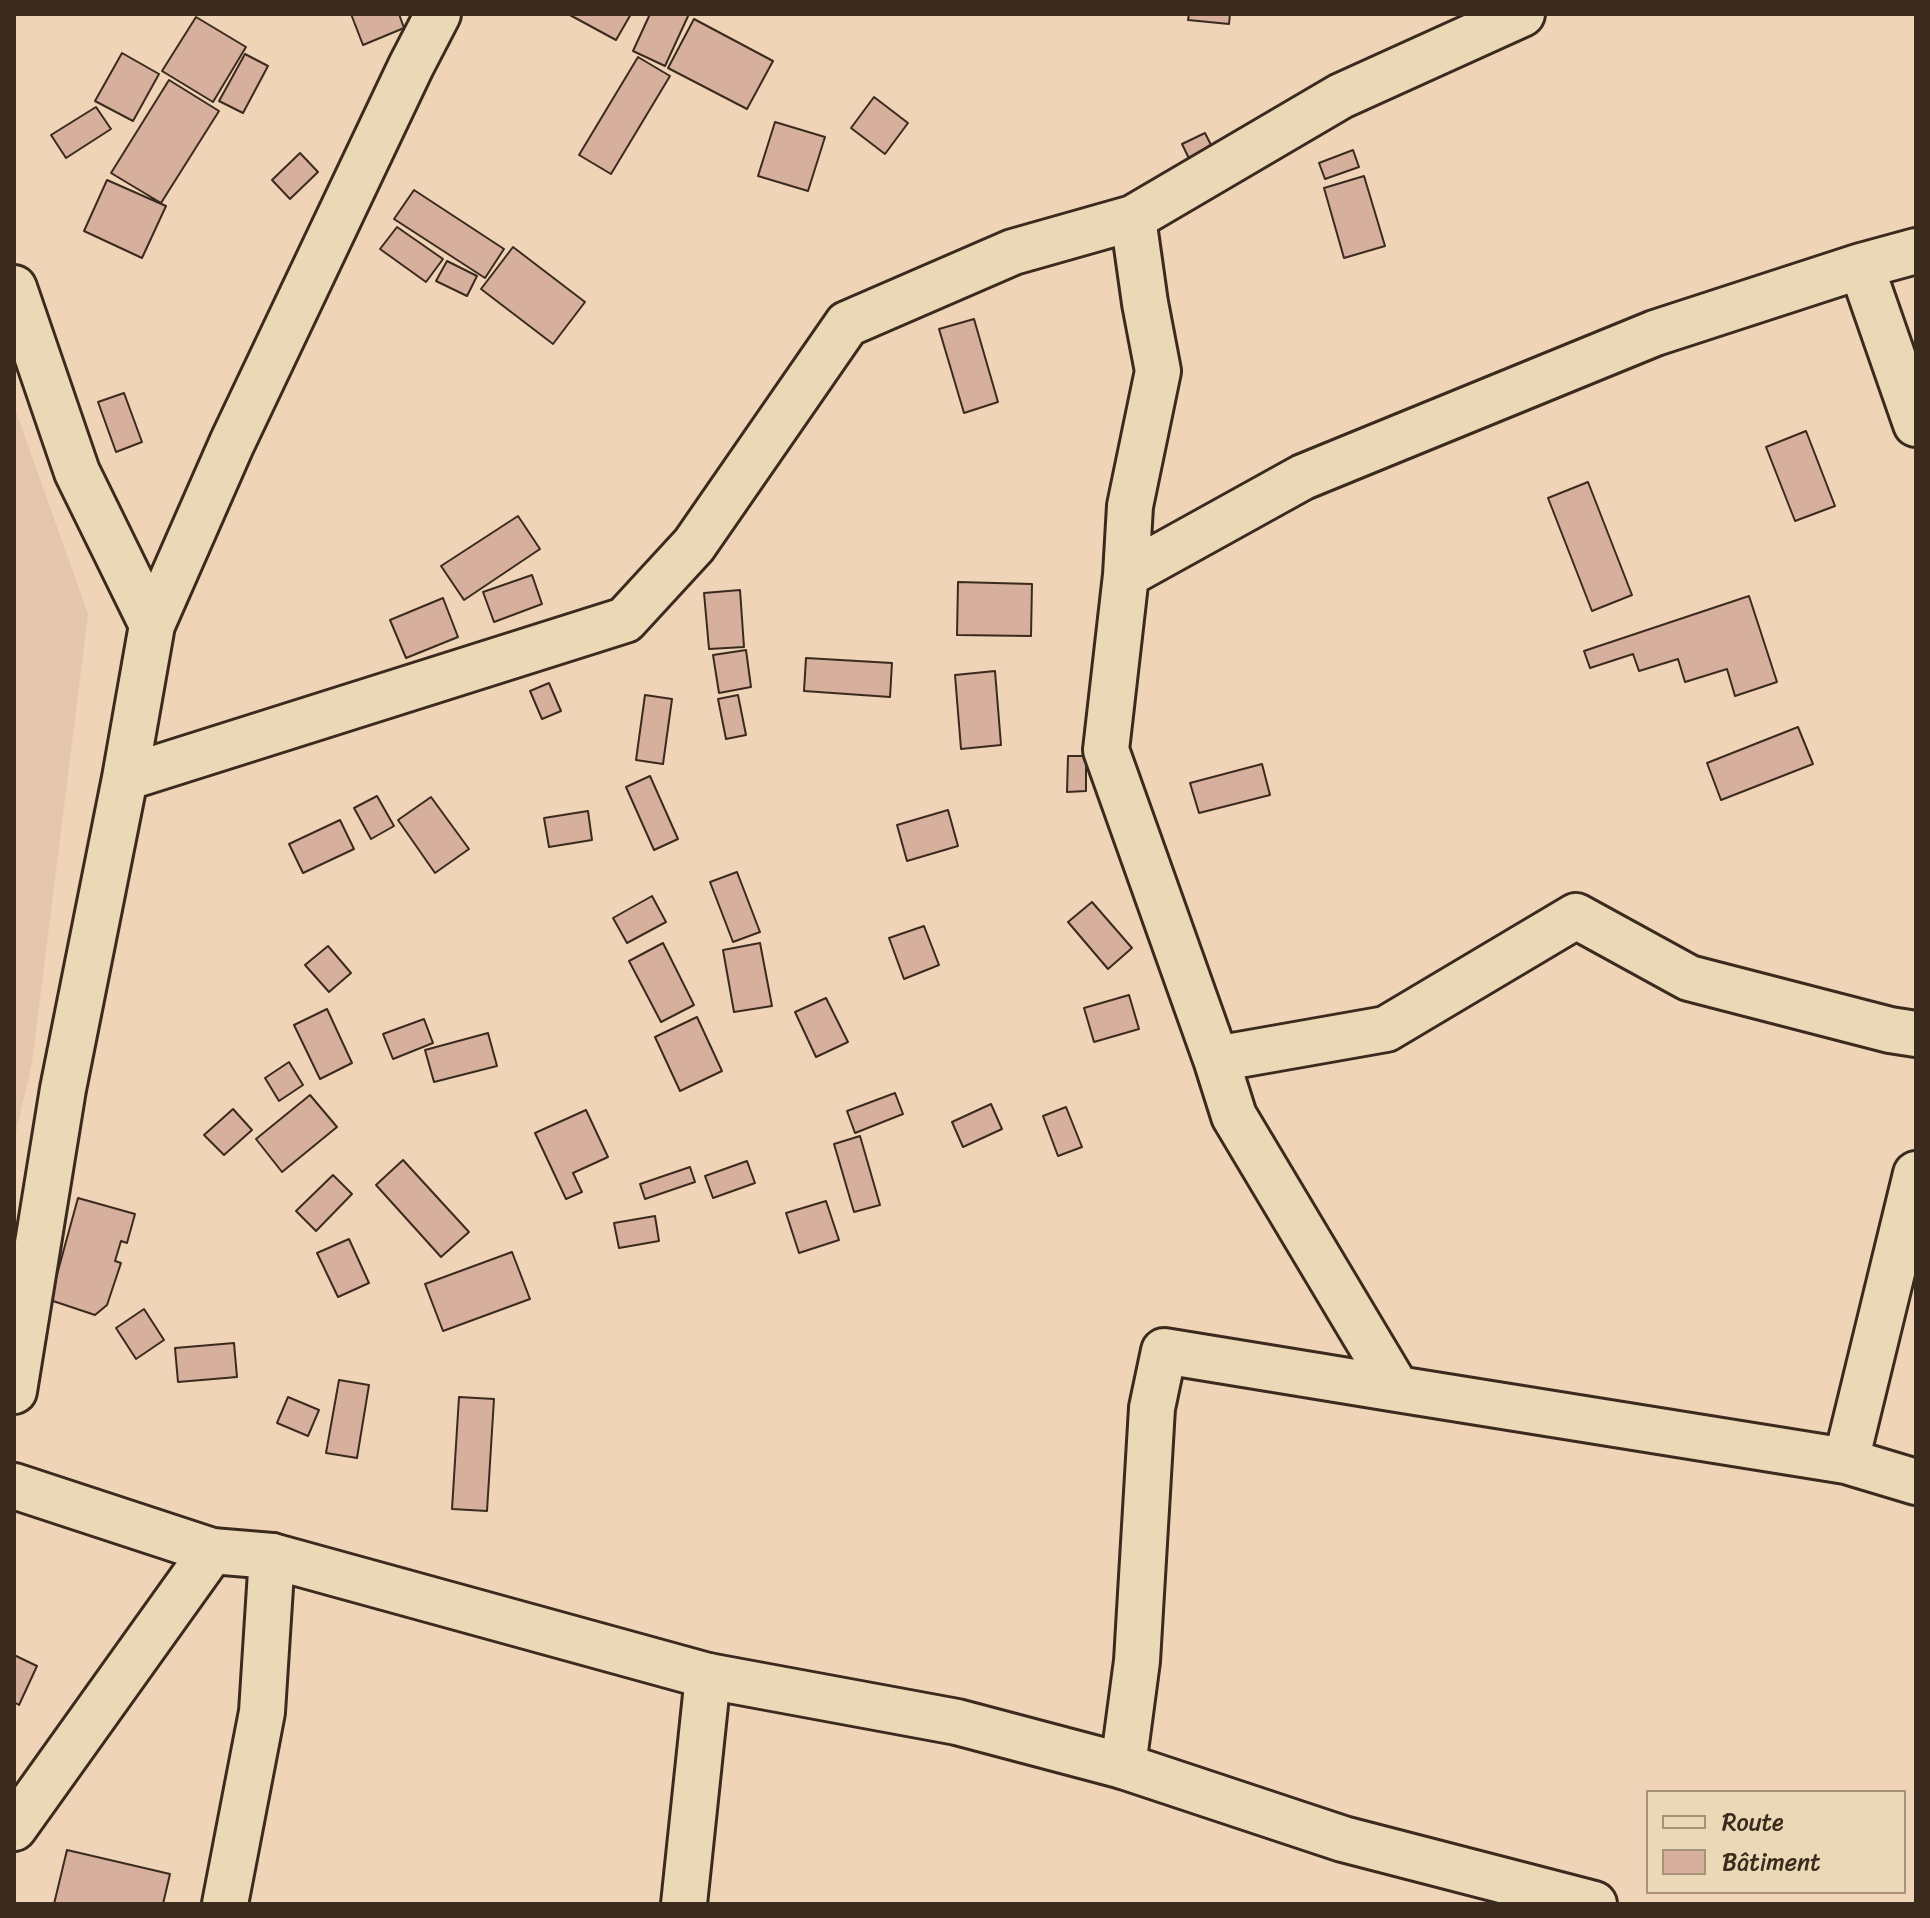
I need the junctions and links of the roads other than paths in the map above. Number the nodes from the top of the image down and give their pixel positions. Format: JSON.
{"nodes":[{"id":1,"x":438,"y":14,"type":"edge"},
{"id":2,"x":1522,"y":14,"type":"edge"},
{"id":3,"x":1133,"y":218,"type":"junction"},
{"id":4,"x":1916,"y":251,"type":"edge"},
{"id":5,"x":1861,"y":266,"type":"junction"},
{"id":6,"x":14,"y":288,"type":"edge"},
{"id":7,"x":1916,"y":424,"type":"edge"},
{"id":8,"x":1126,"y":575,"type":"junction"},
{"id":9,"x":152,"y":625,"type":"junction"},
{"id":10,"x":125,"y":778,"type":"junction"},
{"id":11,"x":1916,"y":1034,"type":"edge"},
{"id":12,"x":1216,"y":1059,"type":"junction"},
{"id":13,"x":1916,"y":1174,"type":"edge"},
{"id":14,"x":1397,"y":1389,"type":"junction"},
{"id":15,"x":14,"y":1391,"type":"edge"},
{"id":16,"x":1846,"y":1461,"type":"junction"},
{"id":17,"x":1916,"y":1482,"type":"edge"},
{"id":18,"x":14,"y":1486,"type":"edge"},
{"id":19,"x":212,"y":1551,"type":"junction"},
{"id":20,"x":272,"y":1556,"type":"junction"},
{"id":21,"x":708,"y":1676,"type":"junction"},
{"id":22,"x":1123,"y":1766,"type":"junction"},
{"id":23,"x":14,"y":1828,"type":"edge"},
{"id":24,"x":225,"y":1904,"type":"edge"},
{"id":25,"x":684,"y":1904,"type":"edge"},
{"id":26,"x":1594,"y":1904,"type":"edge"}],
"edges":[{"from":1,"to":9,"type":"street"},
{"from":2,"to":3,"type":"street"},
{"from":3,"to":8,"type":"street"},
{"from":3,"to":10,"type":"street"},
{"from":4,"to":5,"type":"street"},
{"from":5,"to":7,"type":"street"},
{"from":5,"to":8,"type":"street"},
{"from":6,"to":9,"type":"street"},
{"from":8,"to":12,"type":"street"},
{"from":9,"to":10,"type":"street"},
{"from":10,"to":15,"type":"street"},
{"from":11,"to":12,"type":"street"},
{"from":12,"to":14,"type":"street"},
{"from":13,"to":16,"type":"street"},
{"from":14,"to":16,"type":"street"},
{"from":14,"to":22,"type":"street"},
{"from":16,"to":17,"type":"street"},
{"from":18,"to":19,"type":"street"},
{"from":19,"to":20,"type":"street"},
{"from":19,"to":23,"type":"street"},
{"from":20,"to":21,"type":"street"},
{"from":20,"to":24,"type":"street"},
{"from":21,"to":22,"type":"street"},
{"from":21,"to":25,"type":"street"},
{"from":22,"to":26,"type":"street"}]}
